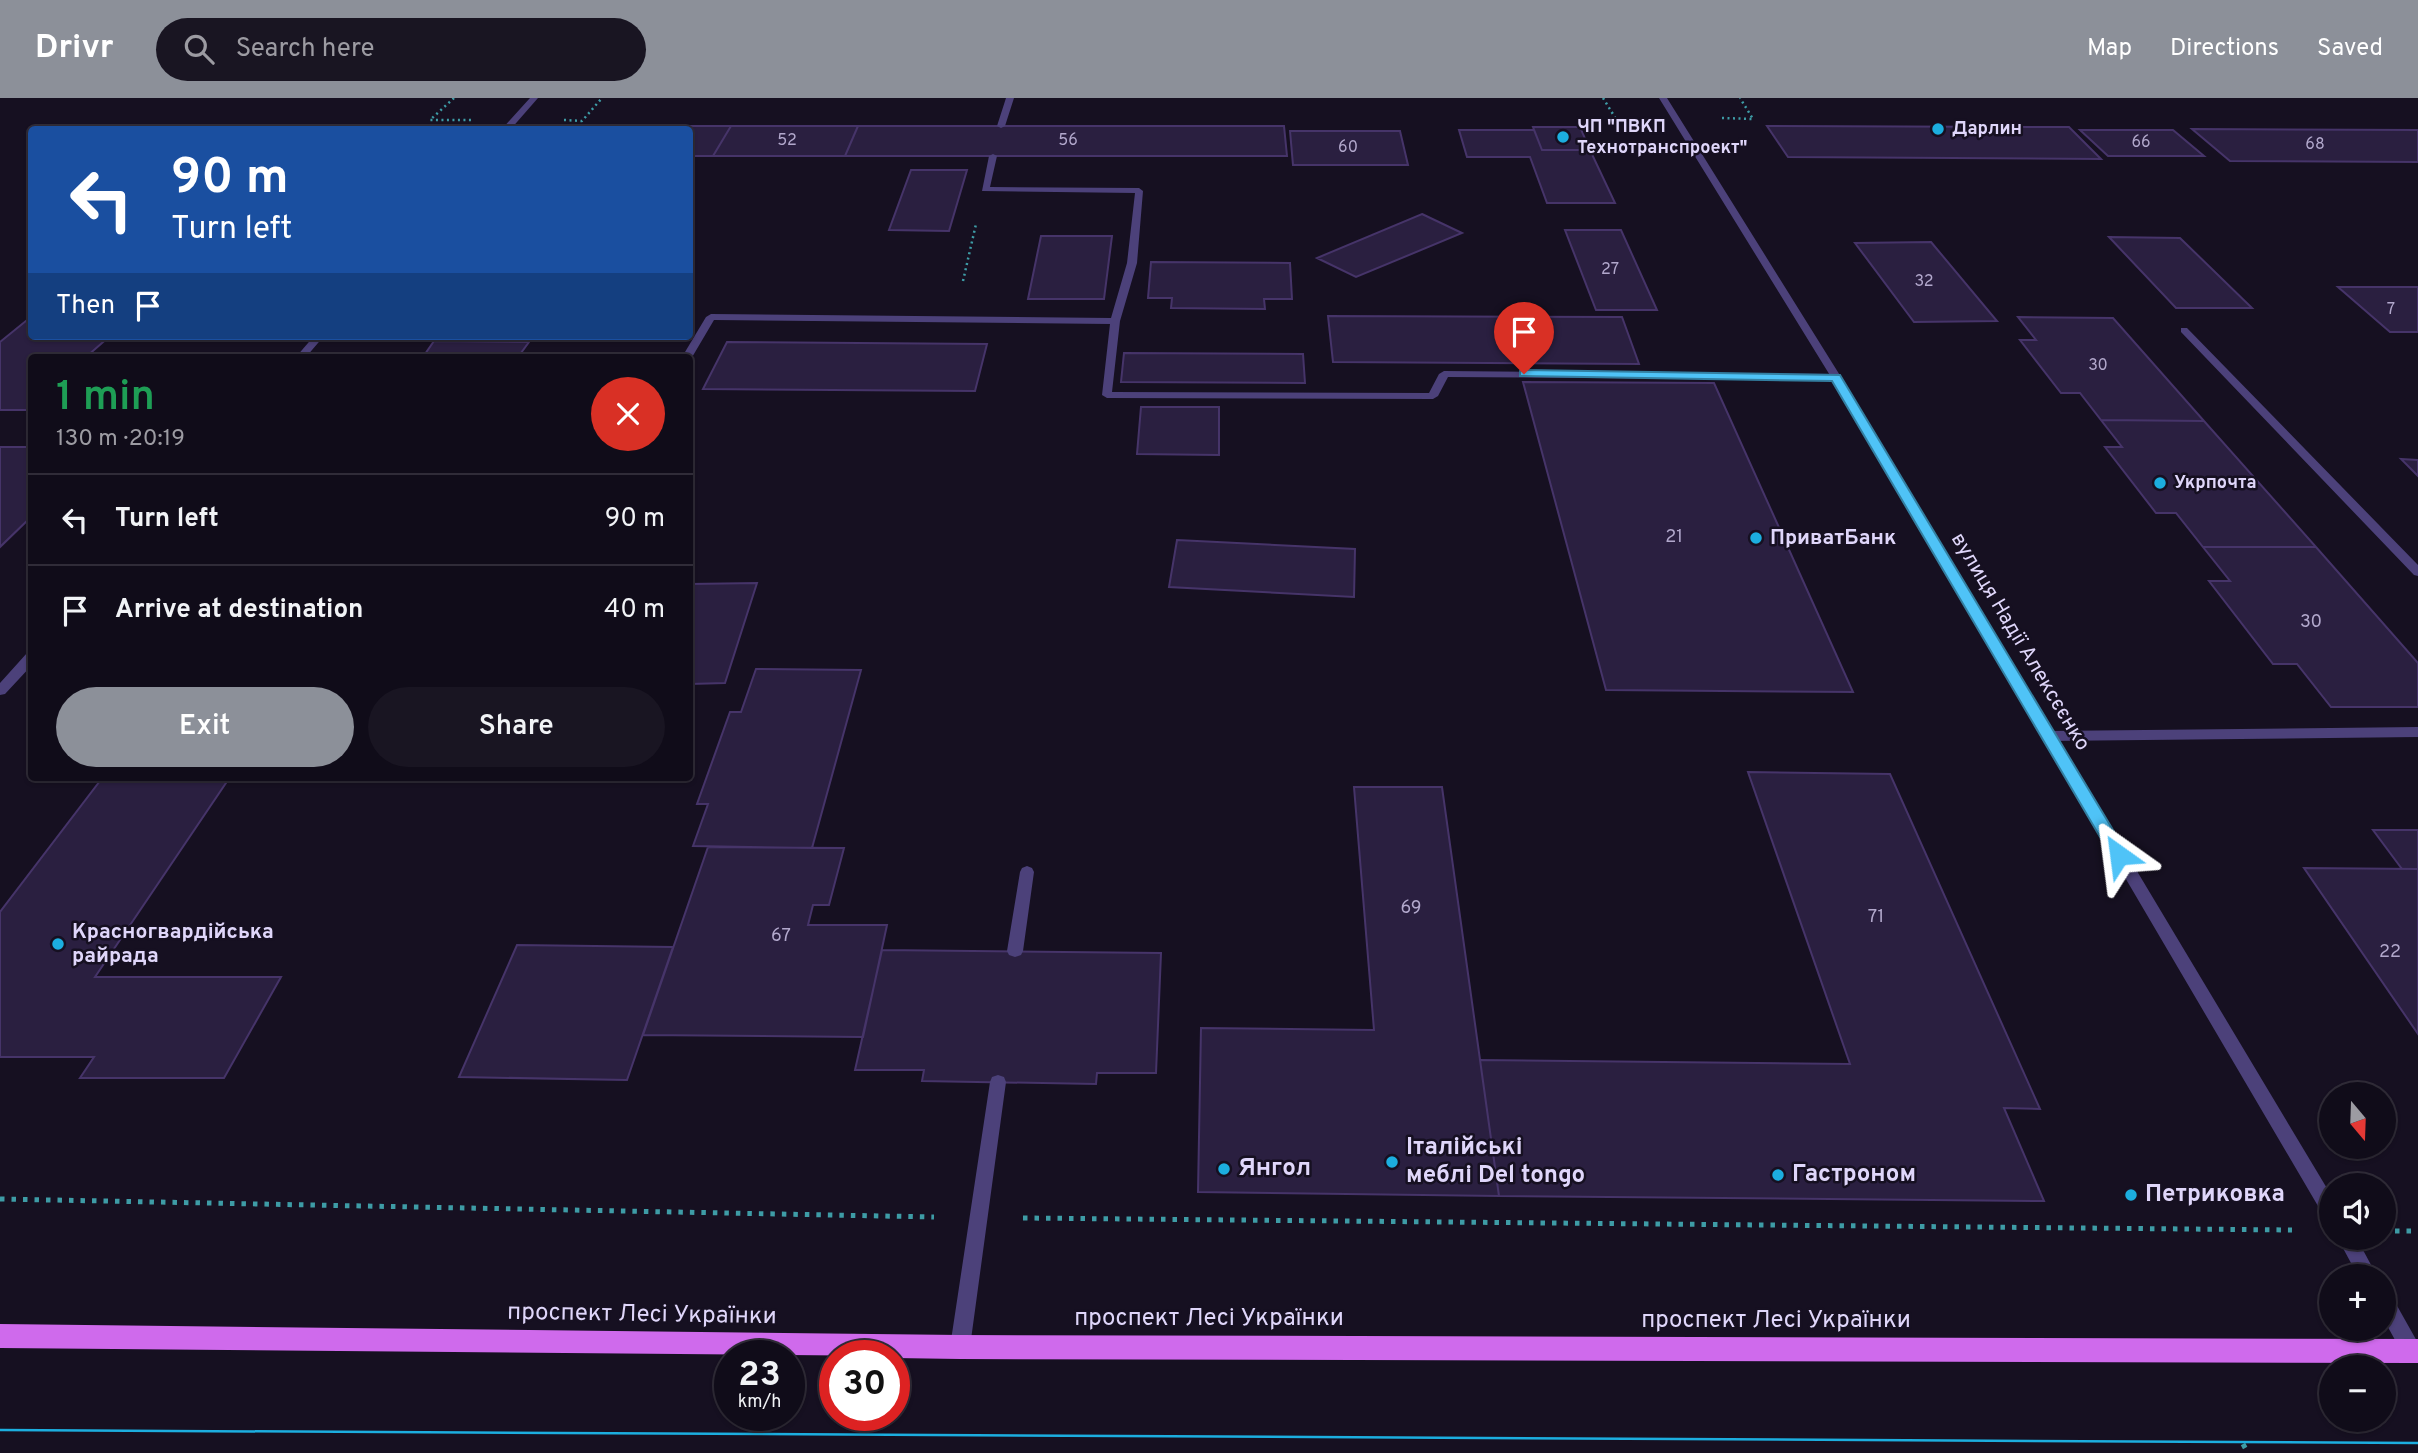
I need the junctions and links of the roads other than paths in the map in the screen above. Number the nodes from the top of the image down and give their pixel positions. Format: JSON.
{"nodes":[{"id":1,"x":534,"y":98,"type":"edge"},
{"id":2,"x":1010,"y":98,"type":"edge"},
{"id":3,"x":1663,"y":98,"type":"edge"},
{"id":4,"x":509,"y":126,"type":"edge"},
{"id":5,"x":1001,"y":126,"type":"dead end"},
{"id":6,"x":993,"y":156,"type":"dead end"},
{"id":7,"x":1115,"y":321,"type":"junction"},
{"id":8,"x":2184,"y":330,"type":"dead end"},
{"id":9,"x":315,"y":340,"type":"edge"},
{"id":10,"x":303,"y":354,"type":"edge"},
{"id":11,"x":689,"y":354,"type":"edge"},
{"id":12,"x":1836,"y":377,"type":"junction"},
{"id":13,"x":2418,"y":572,"type":"edge"},
{"id":14,"x":28,"y":660,"type":"edge"},
{"id":15,"x":0,"y":691,"type":"edge"},
{"id":16,"x":2418,"y":732,"type":"edge"},
{"id":17,"x":2049,"y":736,"type":"junction"},
{"id":18,"x":1027,"y":872,"type":"dead end"},
{"id":19,"x":1015,"y":951,"type":"dead end"},
{"id":20,"x":998,"y":1082,"type":"dead end"},
{"id":21,"x":2319,"y":1192,"type":"edge"},
{"id":22,"x":2396,"y":1321,"type":"edge"},
{"id":23,"x":0,"y":1336,"type":"edge"},
{"id":24,"x":960,"y":1347,"type":"junction"},
{"id":25,"x":2415,"y":1351,"type":"edge"}],
"edges":[{"from":1,"to":4,"type":"street"},
{"from":2,"to":5,"type":"street"},
{"from":3,"to":12,"type":"street","name":"вулиця Надії Алексєєнко"},
{"from":6,"to":7,"type":"street"},
{"from":7,"to":11,"type":"street"},
{"from":7,"to":12,"type":"street"},
{"from":8,"to":13,"type":"street"},
{"from":9,"to":10,"type":"street"},
{"from":12,"to":17,"type":"street","name":"вулиця Надії Алексєєнко"},
{"from":14,"to":15,"type":"street"},
{"from":16,"to":17,"type":"street"},
{"from":17,"to":21,"type":"street","name":"вулиця Надії Алексєєнко"},
{"from":18,"to":19,"type":"street"},
{"from":20,"to":24,"type":"street"},
{"from":22,"to":25,"type":"street"},
{"from":23,"to":24,"type":"main road","name":"проспект Лесі Українки"},
{"from":24,"to":25,"type":"main road","name":"проспект Лесі Українки"}]}
